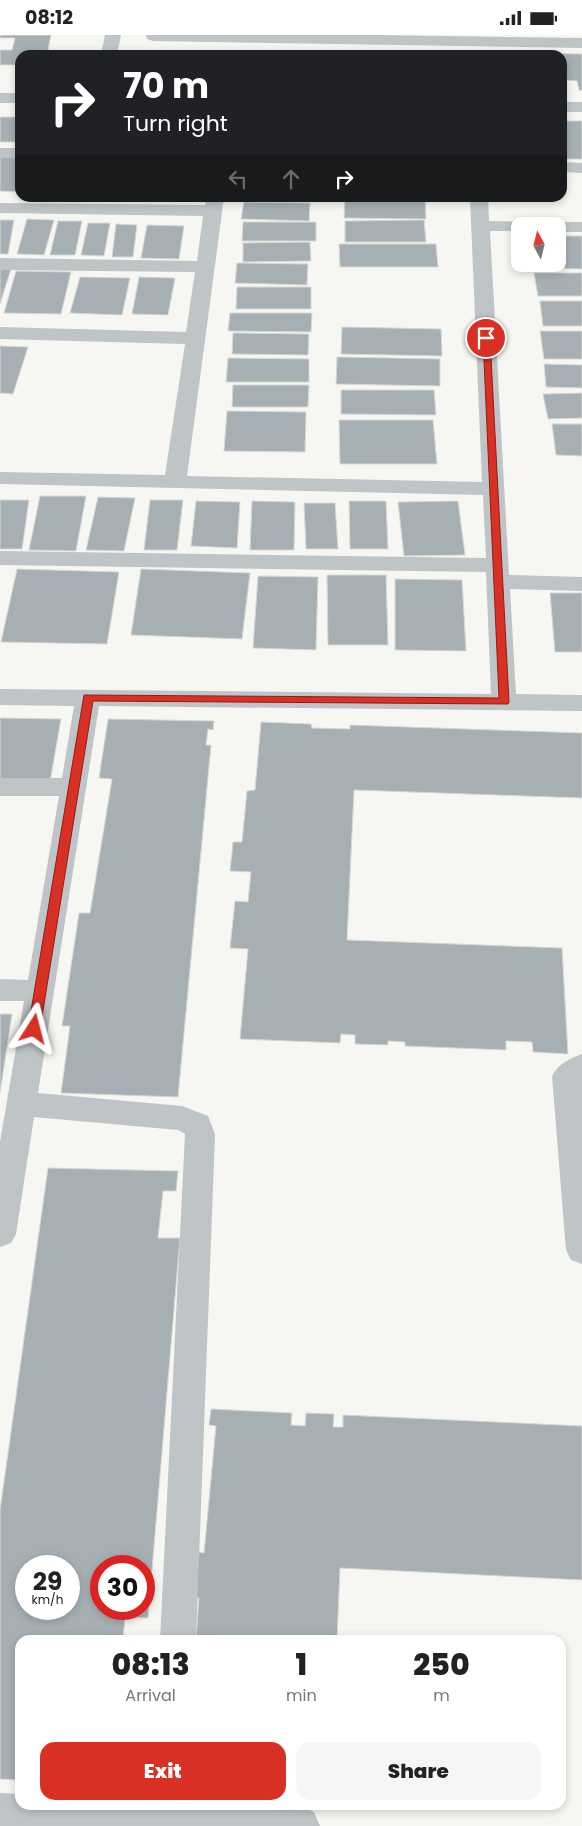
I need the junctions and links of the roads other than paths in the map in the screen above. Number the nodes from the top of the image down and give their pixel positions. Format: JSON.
{"nodes":[{"id":1,"x":112,"y":35,"type":"edge"},
{"id":2,"x":153,"y":36,"type":"edge"},
{"id":3,"x":582,"y":43,"type":"edge"},
{"id":4,"x":499,"y":48,"type":"edge"},
{"id":5,"x":110,"y":50,"type":"edge"},
{"id":6,"x":0,"y":98,"type":"edge"},
{"id":7,"x":15,"y":99,"type":"edge"},
{"id":8,"x":567,"y":107,"type":"edge"},
{"id":9,"x":582,"y":107,"type":"edge"},
{"id":10,"x":0,"y":153,"type":"edge"},
{"id":11,"x":15,"y":153,"type":"edge"},
{"id":12,"x":567,"y":167,"type":"edge"},
{"id":13,"x":582,"y":168,"type":"edge"},
{"id":14,"x":479,"y":202,"type":"edge"},
{"id":15,"x":214,"y":204,"type":"edge"},
{"id":16,"x":0,"y":208,"type":"edge"},
{"id":17,"x":480,"y":226,"type":"junction"},
{"id":18,"x":511,"y":226,"type":"edge"},
{"id":19,"x":566,"y":227,"type":"edge"},
{"id":20,"x":582,"y":227,"type":"edge"},
{"id":21,"x":0,"y":264,"type":"edge"},
{"id":22,"x":206,"y":267,"type":"junction"},
{"id":23,"x":0,"y":333,"type":"edge"},
{"id":24,"x":196,"y":338,"type":"junction"},
{"id":25,"x":0,"y":479,"type":"edge"},
{"id":26,"x":175,"y":482,"type":"junction"},
{"id":27,"x":494,"y":489,"type":"junction"},
{"id":28,"x":0,"y":558,"type":"edge"},
{"id":29,"x":498,"y":574,"type":"junction"},
{"id":30,"x":582,"y":584,"type":"edge"},
{"id":31,"x":0,"y":697,"type":"edge"},
{"id":32,"x":88,"y":697,"type":"junction"},
{"id":33,"x":504,"y":702,"type":"junction"},
{"id":34,"x":582,"y":703,"type":"edge"},
{"id":35,"x":0,"y":787,"type":"edge"},
{"id":36,"x":73,"y":787,"type":"junction"},
{"id":37,"x":0,"y":990,"type":"edge"},
{"id":38,"x":40,"y":991,"type":"junction"},
{"id":39,"x":582,"y":1066,"type":"edge"},
{"id":40,"x":21,"y":1104,"type":"junction"},
{"id":41,"x":0,"y":1234,"type":"edge"},
{"id":42,"x":582,"y":1250,"type":"edge"},
{"id":43,"x":178,"y":1635,"type":"edge"},
{"id":44,"x":0,"y":1813,"type":"edge"},
{"id":45,"x":170,"y":1817,"type":"edge"},
{"id":46,"x":300,"y":1826,"type":"edge"}],
"edges":[{"from":1,"to":5,"type":"street"},
{"from":2,"to":4,"type":"street"},
{"from":3,"to":4,"type":"street"},
{"from":6,"to":7,"type":"street"},
{"from":8,"to":9,"type":"street"},
{"from":10,"to":11,"type":"street"},
{"from":12,"to":13,"type":"street"},
{"from":14,"to":17,"type":"street"},
{"from":15,"to":16,"type":"street"},
{"from":15,"to":22,"type":"street"},
{"from":17,"to":18,"type":"street"},
{"from":17,"to":27,"type":"street"},
{"from":19,"to":20,"type":"street"},
{"from":21,"to":22,"type":"street"},
{"from":22,"to":24,"type":"street"},
{"from":23,"to":24,"type":"street"},
{"from":24,"to":26,"type":"street"},
{"from":25,"to":26,"type":"street"},
{"from":26,"to":27,"type":"street"},
{"from":27,"to":29,"type":"street"},
{"from":28,"to":29,"type":"street"},
{"from":29,"to":30,"type":"street"},
{"from":29,"to":33,"type":"street"},
{"from":31,"to":32,"type":"street"},
{"from":32,"to":33,"type":"street"},
{"from":32,"to":36,"type":"street"},
{"from":33,"to":34,"type":"street"},
{"from":35,"to":36,"type":"street"},
{"from":36,"to":38,"type":"street"},
{"from":37,"to":38,"type":"street"},
{"from":38,"to":40,"type":"street"},
{"from":39,"to":42,"type":"street"},
{"from":40,"to":41,"type":"street"},
{"from":40,"to":43,"type":"street"},
{"from":44,"to":45,"type":"street"},
{"from":45,"to":46,"type":"street"}]}
